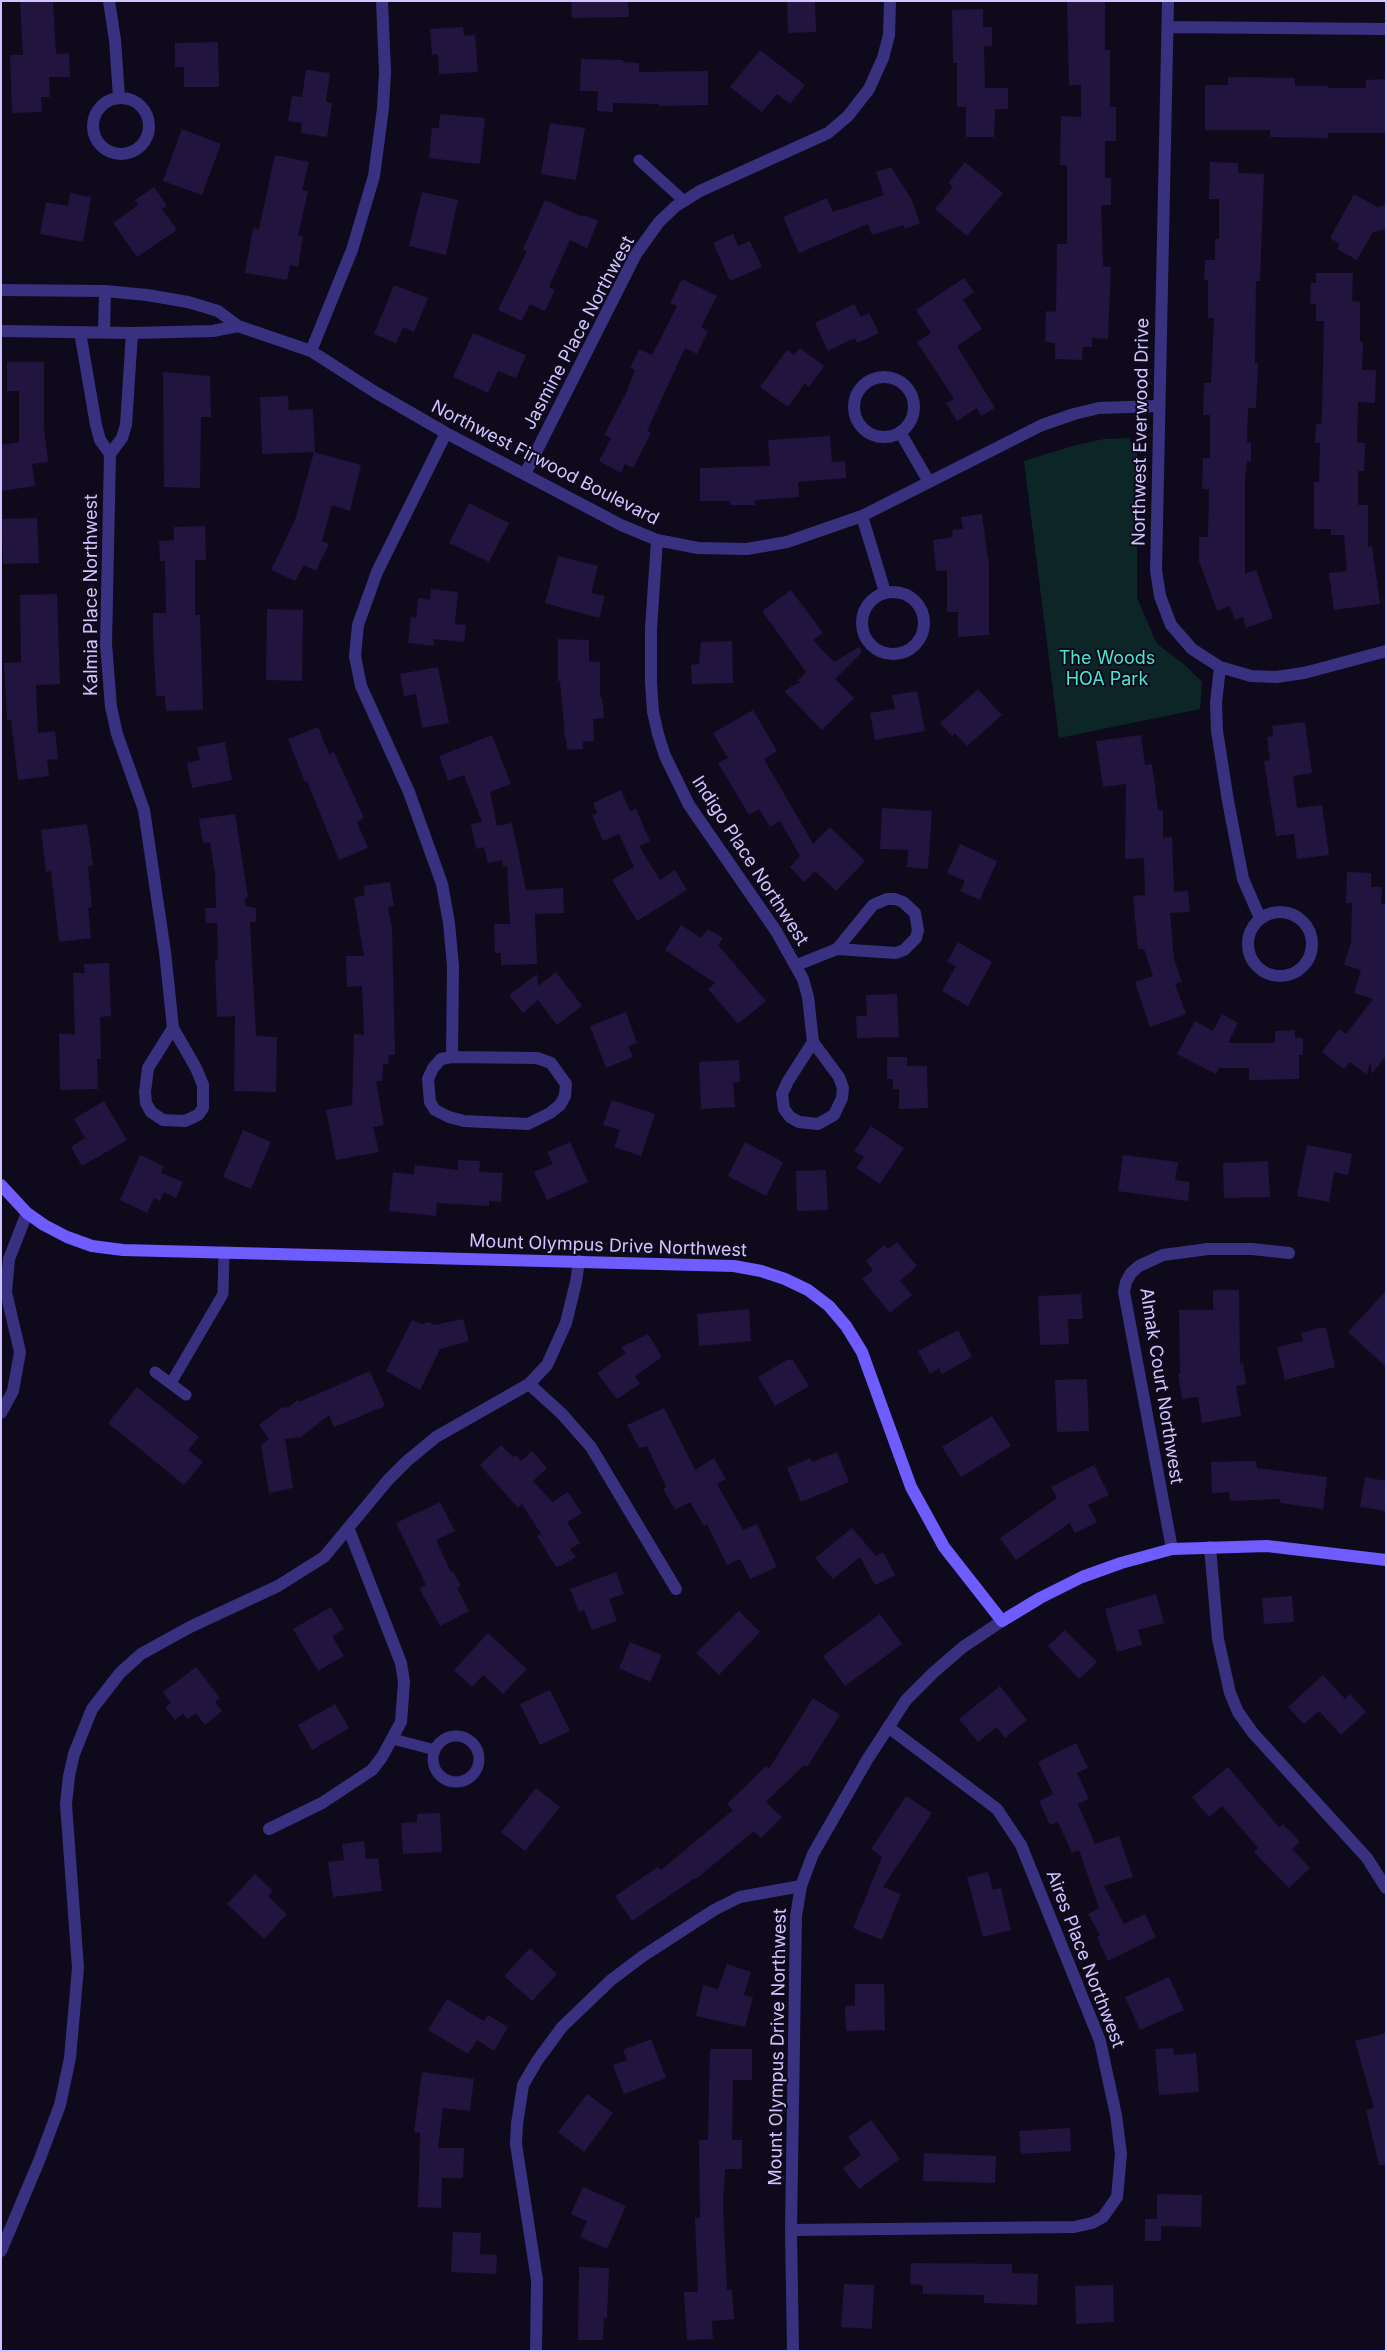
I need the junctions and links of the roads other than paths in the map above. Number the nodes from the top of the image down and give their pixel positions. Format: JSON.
{"nodes":[{"id":1,"x":109,"y":1,"type":"edge"},
{"id":2,"x":382,"y":1,"type":"edge"},
{"id":3,"x":890,"y":1,"type":"edge"},
{"id":4,"x":1168,"y":1,"type":"edge"},
{"id":5,"x":1168,"y":27,"type":"junction"},
{"id":6,"x":1386,"y":29,"type":"edge"},
{"id":7,"x":119,"y":97,"type":"junction"},
{"id":8,"x":639,"y":160,"type":"dead end"},
{"id":9,"x":684,"y":201,"type":"junction"},
{"id":10,"x":1,"y":290,"type":"edge"},
{"id":11,"x":105,"y":291,"type":"junction"},
{"id":12,"x":238,"y":326,"type":"junction"},
{"id":13,"x":1,"y":331,"type":"edge"},
{"id":14,"x":80,"y":332,"type":"junction"},
{"id":15,"x":104,"y":333,"type":"junction"},
{"id":16,"x":132,"y":333,"type":"junction"},
{"id":17,"x":311,"y":351,"type":"junction"},
{"id":18,"x":1159,"y":406,"type":"junction"},
{"id":19,"x":900,"y":432,"type":"junction"},
{"id":20,"x":446,"y":433,"type":"junction"},
{"id":21,"x":110,"y":454,"type":"junction"},
{"id":22,"x":525,"y":474,"type":"junction"},
{"id":23,"x":929,"y":482,"type":"junction"},
{"id":24,"x":862,"y":516,"type":"junction"},
{"id":25,"x":657,"y":540,"type":"junction"},
{"id":26,"x":885,"y":592,"type":"junction"},
{"id":27,"x":1386,"y":651,"type":"edge"},
{"id":28,"x":1220,"y":667,"type":"junction"},
{"id":29,"x":1260,"y":918,"type":"junction"},
{"id":30,"x":837,"y":949,"type":"junction"},
{"id":31,"x":797,"y":965,"type":"junction"},
{"id":32,"x":173,"y":1028,"type":"junction"},
{"id":33,"x":813,"y":1042,"type":"junction"},
{"id":34,"x":452,"y":1057,"type":"junction"},
{"id":35,"x":1,"y":1185,"type":"edge"},
{"id":36,"x":27,"y":1213,"type":"junction"},
{"id":37,"x":224,"y":1252,"type":"junction"},
{"id":38,"x":1289,"y":1253,"type":"dead end"},
{"id":39,"x":579,"y":1261,"type":"junction"},
{"id":40,"x":155,"y":1372,"type":"dead end"},
{"id":41,"x":172,"y":1383,"type":"junction"},
{"id":42,"x":529,"y":1384,"type":"junction"},
{"id":43,"x":186,"y":1395,"type":"dead end"},
{"id":44,"x":1,"y":1414,"type":"edge"},
{"id":45,"x":349,"y":1530,"type":"junction"},
{"id":46,"x":1210,"y":1547,"type":"junction"},
{"id":47,"x":1172,"y":1549,"type":"junction"},
{"id":48,"x":1386,"y":1560,"type":"edge"},
{"id":49,"x":676,"y":1589,"type":"dead end"},
{"id":50,"x":1002,"y":1621,"type":"junction"},
{"id":51,"x":888,"y":1727,"type":"junction"},
{"id":52,"x":393,"y":1739,"type":"junction"},
{"id":53,"x":435,"y":1750,"type":"junction"},
{"id":54,"x":269,"y":1829,"type":"dead end"},
{"id":55,"x":801,"y":1886,"type":"junction"},
{"id":56,"x":1386,"y":1888,"type":"edge"},
{"id":57,"x":791,"y":2230,"type":"junction"},
{"id":58,"x":1,"y":2250,"type":"edge"},
{"id":59,"x":536,"y":2351,"type":"edge"},
{"id":60,"x":793,"y":2351,"type":"edge"}],
"edges":[{"from":1,"to":7,"type":"street"},
{"from":2,"to":17,"type":"street"},
{"from":3,"to":9,"type":"street","name":"Jasmine Place Northwest"},
{"from":4,"to":5,"type":"street","name":"Northwest Everwood Drive"},
{"from":5,"to":6,"type":"street"},
{"from":5,"to":18,"type":"street","name":"Northwest Everwood Drive"},
{"from":7,"to":7,"type":"street"},
{"from":8,"to":9,"type":"lane"},
{"from":9,"to":22,"type":"street","name":"Jasmine Place Northwest"},
{"from":10,"to":11,"type":"street","name":"Northwest Firwood Boulevard"},
{"from":11,"to":12,"type":"street","name":"Northwest Firwood Boulevard"},
{"from":11,"to":15,"type":"street"},
{"from":12,"to":16,"type":"street"},
{"from":12,"to":17,"type":"street","name":"Northwest Firwood Boulevard"},
{"from":13,"to":14,"type":"street"},
{"from":14,"to":15,"type":"street"},
{"from":14,"to":21,"type":"street"},
{"from":15,"to":16,"type":"street"},
{"from":16,"to":21,"type":"street"},
{"from":17,"to":20,"type":"street","name":"Northwest Firwood Boulevard"},
{"from":18,"to":23,"type":"street","name":"Northwest Firwood Boulevard"},
{"from":18,"to":28,"type":"street","name":"Northwest Everwood Drive"},
{"from":19,"to":19,"type":"street"},
{"from":19,"to":23,"type":"street"},
{"from":20,"to":22,"type":"street","name":"Northwest Firwood Boulevard"},
{"from":20,"to":34,"type":"street"},
{"from":21,"to":32,"type":"street","name":"Kalmia Place Northwest"},
{"from":22,"to":25,"type":"street","name":"Northwest Firwood Boulevard"},
{"from":23,"to":24,"type":"street","name":"Northwest Firwood Boulevard"},
{"from":24,"to":25,"type":"street","name":"Northwest Firwood Boulevard"},
{"from":24,"to":26,"type":"street"},
{"from":25,"to":31,"type":"street","name":"Indigo Place Northwest"},
{"from":26,"to":26,"type":"street"},
{"from":27,"to":28,"type":"street","name":"Northwest Everwood Drive"},
{"from":28,"to":29,"type":"street"},
{"from":29,"to":29,"type":"street"},
{"from":30,"to":30,"type":"street","name":"Indigo Place Northwest"},
{"from":30,"to":31,"type":"street","name":"Indigo Place Northwest"},
{"from":31,"to":33,"type":"street","name":"Indigo Place Northwest"},
{"from":32,"to":32,"type":"street","name":"Kalmia Place Northwest"},
{"from":33,"to":33,"type":"street"},
{"from":34,"to":34,"type":"street"},
{"from":35,"to":36,"type":"street","name":"Mount Olympus Drive Northwest"},
{"from":36,"to":37,"type":"street","name":"Mount Olympus Drive Northwest"},
{"from":36,"to":44,"type":"street"},
{"from":37,"to":39,"type":"street","name":"Mount Olympus Drive Northwest"},
{"from":37,"to":41,"type":"lane"},
{"from":38,"to":47,"type":"street","name":"Almak Court Northwest"},
{"from":39,"to":42,"type":"street"},
{"from":39,"to":50,"type":"street","name":"Mount Olympus Drive Northwest"},
{"from":40,"to":41,"type":"lane"},
{"from":41,"to":43,"type":"lane"},
{"from":42,"to":45,"type":"street"},
{"from":42,"to":49,"type":"street"},
{"from":45,"to":52,"type":"street"},
{"from":45,"to":58,"type":"street"},
{"from":46,"to":47,"type":"street"},
{"from":46,"to":48,"type":"street"},
{"from":46,"to":56,"type":"street"},
{"from":47,"to":50,"type":"street"},
{"from":50,"to":51,"type":"street","name":"Mount Olympus Drive Northwest"},
{"from":51,"to":55,"type":"street","name":"Mount Olympus Drive Northwest"},
{"from":51,"to":57,"type":"street","name":"Aires Place Northwest"},
{"from":52,"to":53,"type":"lane"},
{"from":52,"to":54,"type":"street"},
{"from":53,"to":53,"type":"lane"},
{"from":55,"to":57,"type":"street","name":"Mount Olympus Drive Northwest"},
{"from":55,"to":59,"type":"street"},
{"from":57,"to":60,"type":"street","name":"Mount Olympus Drive Northwest"}]}
